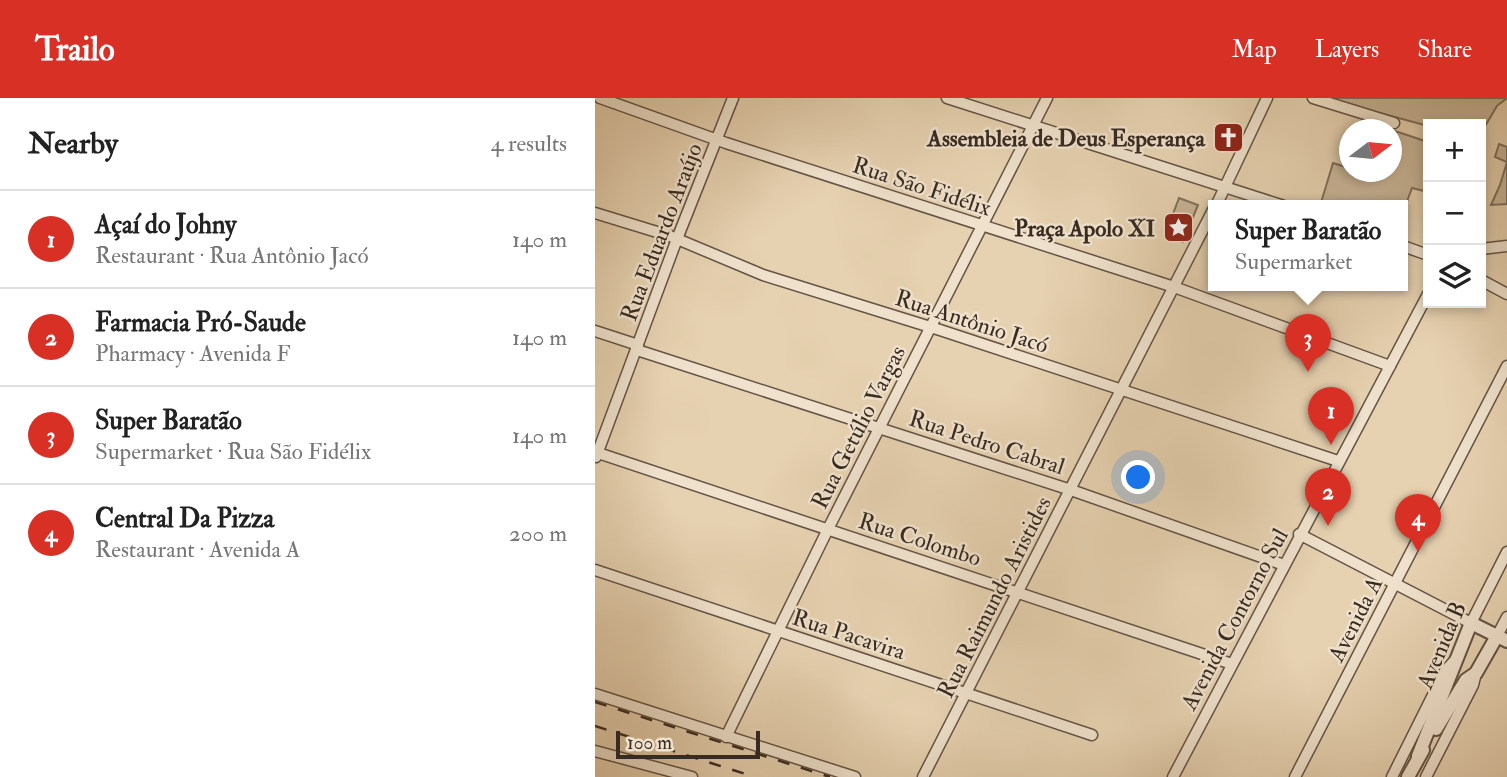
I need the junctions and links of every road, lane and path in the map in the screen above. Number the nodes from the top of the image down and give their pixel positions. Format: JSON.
{"nodes":[{"id":1,"x":600,"y":98,"type":"edge"},
{"id":2,"x":733,"y":98,"type":"edge"},
{"id":3,"x":947,"y":98,"type":"edge"},
{"id":4,"x":1047,"y":98,"type":"edge"},
{"id":5,"x":1267,"y":98,"type":"edge"},
{"id":6,"x":1313,"y":98,"type":"edge"},
{"id":7,"x":1381,"y":119,"type":"edge"},
{"id":8,"x":1033,"y":126,"type":"junction"},
{"id":9,"x":717,"y":139,"type":"junction"},
{"id":10,"x":1226,"y":186,"type":"junction"},
{"id":11,"x":1219,"y":200,"type":"edge"},
{"id":12,"x":1267,"y":200,"type":"edge"},
{"id":13,"x":595,"y":213,"type":"edge"},
{"id":14,"x":1208,"y":221,"type":"edge"},
{"id":15,"x":981,"y":226,"type":"junction"},
{"id":16,"x":677,"y":239,"type":"junction"},
{"id":17,"x":1507,"y":246,"type":"edge"},
{"id":18,"x":1486,"y":248,"type":"edge"},
{"id":19,"x":1486,"y":284,"type":"edge"},
{"id":20,"x":1174,"y":287,"type":"junction"},
{"id":21,"x":1507,"y":295,"type":"edge"},
{"id":22,"x":1423,"y":303,"type":"edge"},
{"id":23,"x":930,"y":327,"type":"junction"},
{"id":24,"x":595,"y":331,"type":"edge"},
{"id":25,"x":638,"y":348,"type":"junction"},
{"id":26,"x":1390,"y":366,"type":"junction"},
{"id":27,"x":1507,"y":366,"type":"edge"},
{"id":28,"x":1122,"y":390,"type":"junction"},
{"id":29,"x":879,"y":428,"type":"junction"},
{"id":30,"x":596,"y":454,"type":"edge"},
{"id":31,"x":1338,"y":461,"type":"junction"},
{"id":32,"x":1071,"y":490,"type":"junction"},
{"id":33,"x":828,"y":529,"type":"junction"},
{"id":34,"x":1299,"y":534,"type":"junction"},
{"id":35,"x":1507,"y":552,"type":"edge"},
{"id":36,"x":1283,"y":565,"type":"junction"},
{"id":37,"x":595,"y":570,"type":"edge"},
{"id":38,"x":1502,"y":571,"type":"edge"},
{"id":39,"x":1395,"y":583,"type":"junction"},
{"id":40,"x":1017,"y":592,"type":"junction"},
{"id":41,"x":1507,"y":617,"type":"edge"},
{"id":42,"x":1471,"y":623,"type":"junction"},
{"id":43,"x":777,"y":631,"type":"junction"},
{"id":44,"x":1502,"y":639,"type":"edge"},
{"id":45,"x":1455,"y":659,"type":"junction"},
{"id":46,"x":1232,"y":664,"type":"junction"},
{"id":47,"x":1476,"y":673,"type":"junction"},
{"id":48,"x":966,"y":691,"type":"junction"},
{"id":49,"x":595,"y":694,"type":"edge"},
{"id":50,"x":1092,"y":734,"type":"dead end"},
{"id":51,"x":726,"y":737,"type":"junction"},
{"id":52,"x":595,"y":751,"type":"edge"},
{"id":53,"x":1418,"y":756,"type":"junction"},
{"id":54,"x":1410,"y":774,"type":"edge"},
{"id":55,"x":692,"y":777,"type":"edge"},
{"id":56,"x":855,"y":777,"type":"edge"},
{"id":57,"x":923,"y":777,"type":"edge"},
{"id":58,"x":1173,"y":777,"type":"edge"},
{"id":59,"x":1295,"y":777,"type":"edge"},
{"id":60,"x":1392,"y":777,"type":"edge"},
{"id":61,"x":1426,"y":777,"type":"edge"}],
"edges":[{"from":1,"to":9,"type":"street","name":"Rua São Fidélix"},
{"from":2,"to":9,"type":"street","name":"Rua Eduardo Araújo"},
{"from":3,"to":8,"type":"street"},
{"from":4,"to":8,"type":"street","name":"Rua Getúlio Vargas"},
{"from":5,"to":10,"type":"street","name":"Rua Raimundo Aristides"},
{"from":6,"to":7,"type":"street"},
{"from":8,"to":10,"type":"street"},
{"from":8,"to":15,"type":"street","name":"Rua Getúlio Vargas"},
{"from":9,"to":15,"type":"street","name":"Rua São Fidélix"},
{"from":9,"to":16,"type":"street","name":"Rua Eduardo Araújo"},
{"from":10,"to":11,"type":"street","name":"Rua Raimundo Aristides"},
{"from":10,"to":12,"type":"street"},
{"from":13,"to":16,"type":"street","name":"Rua Antônio Jacó"},
{"from":14,"to":20,"type":"street","name":"Rua Raimundo Aristides"},
{"from":15,"to":20,"type":"street","name":"Rua São Fidélix"},
{"from":15,"to":23,"type":"street","name":"Rua Getúlio Vargas"},
{"from":16,"to":23,"type":"street","name":"Rua Antônio Jacó"},
{"from":16,"to":25,"type":"street","name":"Rua Eduardo Araújo"},
{"from":17,"to":18,"type":"street"},
{"from":19,"to":21,"type":"street"},
{"from":20,"to":26,"type":"street","name":"Rua São Fidélix"},
{"from":20,"to":28,"type":"street","name":"Rua Raimundo Aristides"},
{"from":22,"to":26,"type":"street","name":"Avenida Contorno Sul"},
{"from":23,"to":28,"type":"street","name":"Rua Antônio Jacó"},
{"from":23,"to":29,"type":"street","name":"Rua Getúlio Vargas"},
{"from":24,"to":25,"type":"street","name":"Rua Pedro Cabral"},
{"from":25,"to":29,"type":"street","name":"Rua Pedro Cabral"},
{"from":25,"to":30,"type":"street","name":"Rua Eduardo Araújo"},
{"from":26,"to":31,"type":"street","name":"Avenida Contorno Sul"},
{"from":27,"to":39,"type":"street","name":"Avenida A"},
{"from":28,"to":31,"type":"street","name":"Rua Antônio Jacó"},
{"from":28,"to":32,"type":"street","name":"Rua Raimundo Aristides"},
{"from":29,"to":32,"type":"street","name":"Rua Pedro Cabral"},
{"from":29,"to":33,"type":"street","name":"Rua Getúlio Vargas"},
{"from":30,"to":33,"type":"street","name":"Rua Colombo"},
{"from":31,"to":34,"type":"street","name":"Avenida Contorno Sul"},
{"from":32,"to":36,"type":"street","name":"Rua Pedro Cabral"},
{"from":32,"to":40,"type":"street","name":"Rua Raimundo Aristides"},
{"from":33,"to":40,"type":"street","name":"Rua Colombo"},
{"from":33,"to":43,"type":"street","name":"Rua Getúlio Vargas"},
{"from":34,"to":36,"type":"street","name":"Avenida Contorno Sul"},
{"from":34,"to":39,"type":"street"},
{"from":35,"to":38,"type":"street","name":"Avenida B"},
{"from":36,"to":46,"type":"street","name":"Avenida Contorno Sul"},
{"from":37,"to":43,"type":"street","name":"Rua Pacavira"},
{"from":38,"to":42,"type":"street","name":"Avenida B"},
{"from":39,"to":42,"type":"street"},
{"from":39,"to":59,"type":"street","name":"Avenida A"},
{"from":40,"to":46,"type":"street","name":"Rua Colombo"},
{"from":40,"to":48,"type":"street","name":"Rua Raimundo Aristides"},
{"from":41,"to":44,"type":"street","name":"Avenida B"},
{"from":42,"to":44,"type":"street"},
{"from":42,"to":45,"type":"street","name":"Avenida B"},
{"from":43,"to":48,"type":"street","name":"Rua Pacavira"},
{"from":43,"to":51,"type":"street","name":"Rua Getúlio Vargas"},
{"from":44,"to":47,"type":"street","name":"Avenida B"},
{"from":45,"to":53,"type":"street","name":"Avenida B"},
{"from":45,"to":60,"type":"street"},
{"from":46,"to":58,"type":"street","name":"Avenida Contorno Sul"},
{"from":47,"to":53,"type":"street","name":"Avenida B"},
{"from":47,"to":61,"type":"street","name":"Avenida B"},
{"from":48,"to":50,"type":"street","name":"Rua Pacavira"},
{"from":48,"to":57,"type":"street","name":"Rua Raimundo Aristides"},
{"from":49,"to":51,"type":"street"},
{"from":51,"to":56,"type":"street"},
{"from":52,"to":55,"type":"street"},
{"from":53,"to":54,"type":"street","name":"Avenida B"}]}
